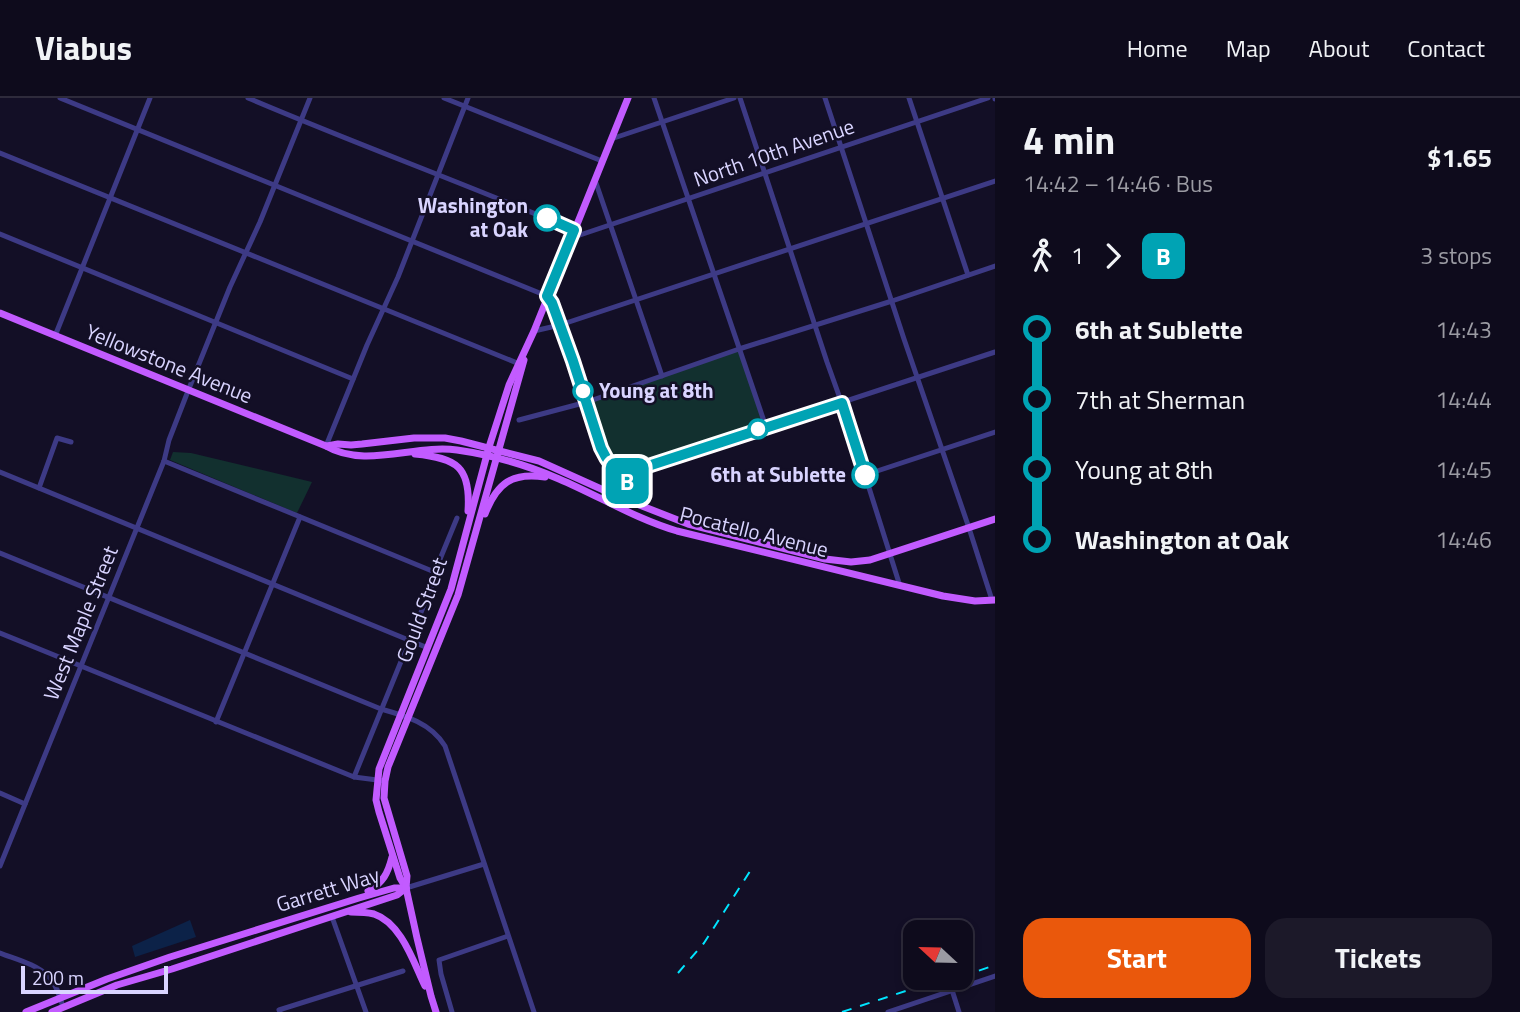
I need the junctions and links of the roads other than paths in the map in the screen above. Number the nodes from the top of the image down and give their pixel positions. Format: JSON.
{"nodes":[{"id":1,"x":60,"y":98,"type":"edge"},
{"id":2,"x":150,"y":98,"type":"edge"},
{"id":3,"x":248,"y":98,"type":"edge"},
{"id":4,"x":310,"y":98,"type":"edge"},
{"id":5,"x":444,"y":98,"type":"edge"},
{"id":6,"x":468,"y":98,"type":"edge"},
{"id":7,"x":628,"y":98,"type":"edge"},
{"id":8,"x":654,"y":98,"type":"edge"},
{"id":9,"x":734,"y":98,"type":"edge"},
{"id":10,"x":740,"y":98,"type":"edge"},
{"id":11,"x":825,"y":98,"type":"edge"},
{"id":12,"x":909,"y":98,"type":"edge"},
{"id":13,"x":988,"y":98,"type":"edge"},
{"id":14,"x":465,"y":106,"type":"junction"},
{"id":15,"x":301,"y":120,"type":"junction"},
{"id":16,"x":662,"y":122,"type":"junction"},
{"id":17,"x":917,"y":122,"type":"junction"},
{"id":18,"x":137,"y":130,"type":"junction"},
{"id":19,"x":611,"y":139,"type":"junction"},
{"id":20,"x":842,"y":147,"type":"junction"},
{"id":21,"x":0,"y":153,"type":"edge"},
{"id":22,"x":602,"y":161,"type":"junction"},
{"id":23,"x":765,"y":173,"type":"junction"},
{"id":24,"x":438,"y":175,"type":"junction"},
{"id":25,"x":594,"y":180,"type":"junction"},
{"id":26,"x":995,"y":181,"type":"edge"},
{"id":27,"x":274,"y":186,"type":"junction"},
{"id":28,"x":110,"y":198,"type":"junction"},
{"id":29,"x":943,"y":198,"type":"junction"},
{"id":30,"x":688,"y":199,"type":"junction"},
{"id":31,"x":867,"y":223,"type":"junction"},
{"id":32,"x":610,"y":225,"type":"junction"},
{"id":33,"x":574,"y":230,"type":"junction"},
{"id":34,"x":0,"y":234,"type":"edge"},
{"id":35,"x":570,"y":238,"type":"junction"},
{"id":36,"x":411,"y":242,"type":"junction"},
{"id":37,"x":790,"y":249,"type":"junction"},
{"id":38,"x":246,"y":253,"type":"junction"},
{"id":39,"x":995,"y":266,"type":"edge"},
{"id":40,"x":82,"y":268,"type":"junction"},
{"id":41,"x":713,"y":274,"type":"junction"},
{"id":42,"x":968,"y":275,"type":"junction"},
{"id":43,"x":547,"y":296,"type":"junction"},
{"id":44,"x":637,"y":300,"type":"junction"},
{"id":45,"x":892,"y":301,"type":"junction"},
{"id":46,"x":383,"y":309,"type":"junction"},
{"id":47,"x":0,"y":313,"type":"edge"},
{"id":48,"x":216,"y":322,"type":"junction"},
{"id":49,"x":560,"y":325,"type":"junction"},
{"id":50,"x":816,"y":326,"type":"junction"},
{"id":51,"x":534,"y":331,"type":"junction"},
{"id":52,"x":55,"y":335,"type":"junction"},
{"id":53,"x":739,"y":349,"type":"junction"},
{"id":54,"x":995,"y":353,"type":"edge"},
{"id":55,"x":521,"y":364,"type":"junction"},
{"id":56,"x":662,"y":376,"type":"junction"},
{"id":57,"x":918,"y":378,"type":"junction"},
{"id":58,"x":353,"y":379,"type":"junction"},
{"id":59,"x":188,"y":391,"type":"junction"},
{"id":60,"x":587,"y":402,"type":"junction"},
{"id":61,"x":842,"y":403,"type":"junction"},
{"id":62,"x":519,"y":420,"type":"dead end"},
{"id":63,"x":765,"y":427,"type":"junction"},
{"id":64,"x":995,"y":432,"type":"edge"},
{"id":65,"x":71,"y":442,"type":"dead end"},
{"id":66,"x":326,"y":446,"type":"junction"},
{"id":67,"x":941,"y":450,"type":"junction"},
{"id":68,"x":400,"y":452,"type":"junction"},
{"id":69,"x":488,"y":452,"type":"junction"},
{"id":70,"x":497,"y":454,"type":"junction"},
{"id":71,"x":164,"y":461,"type":"junction"},
{"id":72,"x":0,"y":472,"type":"edge"},
{"id":73,"x":865,"y":475,"type":"junction"},
{"id":74,"x":559,"y":479,"type":"junction"},
{"id":75,"x":627,"y":481,"type":"junction"},
{"id":76,"x":39,"y":488,"type":"junction"},
{"id":77,"x":617,"y":501,"type":"junction"},
{"id":78,"x":300,"y":517,"type":"junction"},
{"id":79,"x":457,"y":518,"type":"dead end"},
{"id":80,"x":995,"y":519,"type":"edge"},
{"id":81,"x":136,"y":528,"type":"junction"},
{"id":82,"x":970,"y":528,"type":"junction"},
{"id":83,"x":476,"y":533,"type":"junction"},
{"id":84,"x":463,"y":546,"type":"junction"},
{"id":85,"x":0,"y":553,"type":"edge"},
{"id":86,"x":890,"y":554,"type":"junction"},
{"id":87,"x":437,"y":573,"type":"junction"},
{"id":88,"x":272,"y":584,"type":"junction"},
{"id":89,"x":900,"y":586,"type":"junction"},
{"id":90,"x":108,"y":598,"type":"junction"},
{"id":91,"x":993,"y":600,"type":"edge"},
{"id":92,"x":0,"y":634,"type":"edge"},
{"id":93,"x":410,"y":640,"type":"junction"},
{"id":94,"x":428,"y":648,"type":"junction"},
{"id":95,"x":244,"y":654,"type":"junction"},
{"id":96,"x":81,"y":667,"type":"junction"},
{"id":97,"x":381,"y":709,"type":"junction"},
{"id":98,"x":405,"y":717,"type":"junction"},
{"id":99,"x":216,"y":722,"type":"junction"},
{"id":100,"x":354,"y":777,"type":"junction"},
{"id":101,"x":381,"y":781,"type":"junction"},
{"id":102,"x":0,"y":793,"type":"edge"},
{"id":103,"x":25,"y":804,"type":"junction"},
{"id":104,"x":393,"y":855,"type":"junction"},
{"id":105,"x":484,"y":863,"type":"junction"},
{"id":106,"x":0,"y":866,"type":"edge"},
{"id":107,"x":406,"y":888,"type":"junction"},
{"id":108,"x":359,"y":898,"type":"junction"},
{"id":109,"x":347,"y":911,"type":"junction"},
{"id":110,"x":332,"y":917,"type":"junction"},
{"id":111,"x":508,"y":936,"type":"junction"},
{"id":112,"x":0,"y":953,"type":"edge"},
{"id":113,"x":402,"y":971,"type":"dead end"},
{"id":114,"x":995,"y":976,"type":"edge"},
{"id":115,"x":973,"y":983,"type":"edge"},
{"id":116,"x":356,"y":985,"type":"junction"},
{"id":117,"x":952,"y":990,"type":"joint"},
{"id":118,"x":431,"y":996,"type":"junction"},
{"id":119,"x":61,"y":998,"type":"junction"},
{"id":120,"x":63,"y":1007,"type":"junction"},
{"id":121,"x":279,"y":1011,"type":"edge"},
{"id":122,"x":26,"y":1012,"type":"edge"},
{"id":123,"x":52,"y":1012,"type":"edge"},
{"id":124,"x":366,"y":1012,"type":"edge"},
{"id":125,"x":436,"y":1012,"type":"edge"},
{"id":126,"x":452,"y":1012,"type":"edge"},
{"id":127,"x":534,"y":1012,"type":"edge"},
{"id":128,"x":888,"y":1012,"type":"edge"},
{"id":129,"x":959,"y":1012,"type":"edge"}],
"edges":[{"from":1,"to":18,"type":"street"},
{"from":2,"to":18,"type":"street"},
{"from":3,"to":15,"type":"street"},
{"from":4,"to":15,"type":"street","name":"West Maple Street"},
{"from":5,"to":14,"type":"street"},
{"from":6,"to":14,"type":"street"},
{"from":7,"to":19,"type":"main road"},
{"from":8,"to":16,"type":"street"},
{"from":9,"to":16,"type":"street"},
{"from":10,"to":23,"type":"street"},
{"from":11,"to":20,"type":"street"},
{"from":12,"to":17,"type":"street"},
{"from":13,"to":17,"type":"street","name":"North 10th Avenue"},
{"from":14,"to":22,"type":"street"},
{"from":14,"to":24,"type":"street"},
{"from":15,"to":24,"type":"street"},
{"from":15,"to":27,"type":"street","name":"West Maple Street"},
{"from":16,"to":19,"type":"street"},
{"from":16,"to":30,"type":"street"},
{"from":17,"to":20,"type":"street","name":"North 10th Avenue"},
{"from":17,"to":29,"type":"street"},
{"from":18,"to":27,"type":"street"},
{"from":18,"to":28,"type":"street"},
{"from":19,"to":22,"type":"main road"},
{"from":20,"to":23,"type":"street","name":"North 10th Avenue"},
{"from":20,"to":31,"type":"street"},
{"from":21,"to":28,"type":"street"},
{"from":22,"to":25,"type":"main road"},
{"from":23,"to":30,"type":"street","name":"North 10th Avenue"},
{"from":23,"to":37,"type":"street"},
{"from":24,"to":33,"type":"street"},
{"from":24,"to":36,"type":"street"},
{"from":25,"to":32,"type":"street"},
{"from":25,"to":33,"type":"main road"},
{"from":26,"to":29,"type":"street"},
{"from":27,"to":36,"type":"street"},
{"from":27,"to":38,"type":"street","name":"West Maple Street"},
{"from":28,"to":38,"type":"street"},
{"from":28,"to":40,"type":"street"},
{"from":29,"to":31,"type":"street"},
{"from":29,"to":42,"type":"street"},
{"from":30,"to":32,"type":"street","name":"North 10th Avenue"},
{"from":30,"to":41,"type":"street"},
{"from":31,"to":37,"type":"street"},
{"from":31,"to":45,"type":"street"},
{"from":32,"to":35,"type":"street","name":"North 10th Avenue"},
{"from":32,"to":44,"type":"street"},
{"from":33,"to":35,"type":"main road"},
{"from":34,"to":40,"type":"street"},
{"from":35,"to":43,"type":"main road"},
{"from":36,"to":43,"type":"street"},
{"from":36,"to":46,"type":"street"},
{"from":37,"to":41,"type":"street"},
{"from":37,"to":50,"type":"street"},
{"from":38,"to":46,"type":"street"},
{"from":38,"to":48,"type":"street","name":"West Maple Street"},
{"from":39,"to":42,"type":"street"},
{"from":40,"to":48,"type":"street"},
{"from":40,"to":52,"type":"street"},
{"from":41,"to":44,"type":"street"},
{"from":41,"to":53,"type":"street"},
{"from":42,"to":45,"type":"street"},
{"from":43,"to":49,"type":"street"},
{"from":43,"to":51,"type":"main road"},
{"from":44,"to":49,"type":"street"},
{"from":44,"to":56,"type":"street"},
{"from":45,"to":50,"type":"street"},
{"from":45,"to":57,"type":"street"},
{"from":46,"to":55,"type":"street"},
{"from":46,"to":58,"type":"street"},
{"from":47,"to":52,"type":"main road","name":"Yellowstone Avenue"},
{"from":48,"to":58,"type":"street"},
{"from":48,"to":59,"type":"street","name":"West Maple Street"},
{"from":49,"to":51,"type":"street"},
{"from":49,"to":60,"type":"street"},
{"from":50,"to":53,"type":"street"},
{"from":50,"to":61,"type":"street"},
{"from":51,"to":55,"type":"main road"},
{"from":52,"to":59,"type":"main road","name":"Yellowstone Avenue"},
{"from":53,"to":56,"type":"street"},
{"from":53,"to":63,"type":"street"},
{"from":54,"to":57,"type":"street"},
{"from":55,"to":69,"type":"main road","name":"Gould Street"},
{"from":55,"to":70,"type":"main road","name":"Gould Street"},
{"from":56,"to":60,"type":"street"},
{"from":57,"to":61,"type":"street"},
{"from":57,"to":67,"type":"street"},
{"from":58,"to":66,"type":"street"},
{"from":59,"to":66,"type":"main road","name":"Yellowstone Avenue"},
{"from":59,"to":71,"type":"street","name":"West Maple Street"},
{"from":60,"to":62,"type":"street"},
{"from":60,"to":75,"type":"street"},
{"from":61,"to":63,"type":"street"},
{"from":61,"to":73,"type":"street"},
{"from":63,"to":75,"type":"street"},
{"from":64,"to":67,"type":"street"},
{"from":65,"to":76,"type":"street"},
{"from":66,"to":68,"type":"main road","name":"Yellowstone Avenue"},
{"from":66,"to":69,"type":"main road","name":"Yellowstone Avenue"},
{"from":67,"to":73,"type":"street"},
{"from":67,"to":82,"type":"street"},
{"from":68,"to":69,"type":"main road","name":"Yellowstone Avenue"},
{"from":68,"to":84,"type":"main road"},
{"from":69,"to":70,"type":"main road","name":"Pocatello Avenue"},
{"from":69,"to":84,"type":"main road","name":"Gould Street"},
{"from":70,"to":74,"type":"main road","name":"Pocatello Avenue"},
{"from":70,"to":77,"type":"main road","name":"Pocatello Avenue"},
{"from":70,"to":83,"type":"main road","name":"Gould Street"},
{"from":71,"to":78,"type":"street"},
{"from":71,"to":81,"type":"street","name":"West Maple Street"},
{"from":72,"to":76,"type":"street"},
{"from":73,"to":86,"type":"street"},
{"from":74,"to":77,"type":"main road","name":"Pocatello Avenue"},
{"from":74,"to":83,"type":"main road"},
{"from":75,"to":77,"type":"street"},
{"from":76,"to":81,"type":"street"},
{"from":77,"to":86,"type":"main road","name":"Pocatello Avenue"},
{"from":77,"to":89,"type":"main road","name":"Pocatello Avenue"},
{"from":78,"to":87,"type":"street"},
{"from":78,"to":88,"type":"street"},
{"from":79,"to":87,"type":"street"},
{"from":80,"to":82,"type":"main road","name":"Pocatello Avenue"},
{"from":81,"to":88,"type":"street"},
{"from":81,"to":90,"type":"street","name":"West Maple Street"},
{"from":82,"to":86,"type":"main road","name":"Pocatello Avenue"},
{"from":82,"to":91,"type":"street"},
{"from":83,"to":98,"type":"main road","name":"Gould Street"},
{"from":84,"to":94,"type":"main road","name":"Gould Street"},
{"from":85,"to":90,"type":"street"},
{"from":86,"to":89,"type":"street"},
{"from":87,"to":93,"type":"street"},
{"from":88,"to":93,"type":"street"},
{"from":88,"to":95,"type":"street"},
{"from":89,"to":91,"type":"main road","name":"Pocatello Avenue"},
{"from":90,"to":95,"type":"street"},
{"from":90,"to":96,"type":"street","name":"West Maple Street"},
{"from":92,"to":96,"type":"street"},
{"from":93,"to":94,"type":"street"},
{"from":93,"to":97,"type":"street"},
{"from":94,"to":98,"type":"main road","name":"Gould Street"},
{"from":95,"to":97,"type":"street"},
{"from":95,"to":99,"type":"street"},
{"from":96,"to":99,"type":"street"},
{"from":96,"to":103,"type":"street","name":"West Maple Street"},
{"from":97,"to":98,"type":"street"},
{"from":97,"to":100,"type":"street"},
{"from":98,"to":101,"type":"main road","name":"Gould Street"},
{"from":98,"to":105,"type":"street"},
{"from":99,"to":100,"type":"street"},
{"from":100,"to":101,"type":"street"},
{"from":101,"to":104,"type":"main road"},
{"from":101,"to":107,"type":"main road"},
{"from":102,"to":103,"type":"street"},
{"from":103,"to":106,"type":"street","name":"West Maple Street"},
{"from":104,"to":107,"type":"main road"},
{"from":104,"to":108,"type":"main road"},
{"from":105,"to":107,"type":"street"},
{"from":105,"to":111,"type":"street"},
{"from":107,"to":108,"type":"main road","name":"Garrett Way"},
{"from":107,"to":109,"type":"main road","name":"Garrett Way"},
{"from":107,"to":118,"type":"main road"},
{"from":108,"to":119,"type":"main road","name":"Garrett Way"},
{"from":109,"to":110,"type":"main road","name":"Garrett Way"},
{"from":109,"to":118,"type":"main road"},
{"from":110,"to":116,"type":"street"},
{"from":110,"to":120,"type":"main road","name":"Garrett Way"},
{"from":111,"to":126,"type":"street"},
{"from":111,"to":127,"type":"street"},
{"from":112,"to":119,"type":"street"},
{"from":113,"to":116,"type":"street"},
{"from":114,"to":115,"type":"street"},
{"from":116,"to":121,"type":"street"},
{"from":116,"to":124,"type":"street"},
{"from":117,"to":128,"type":"street"},
{"from":117,"to":129,"type":"street"},
{"from":118,"to":125,"type":"main road"},
{"from":119,"to":120,"type":"street"},
{"from":119,"to":122,"type":"main road","name":"Garrett Way"},
{"from":120,"to":123,"type":"main road","name":"Garrett Way"}]}
